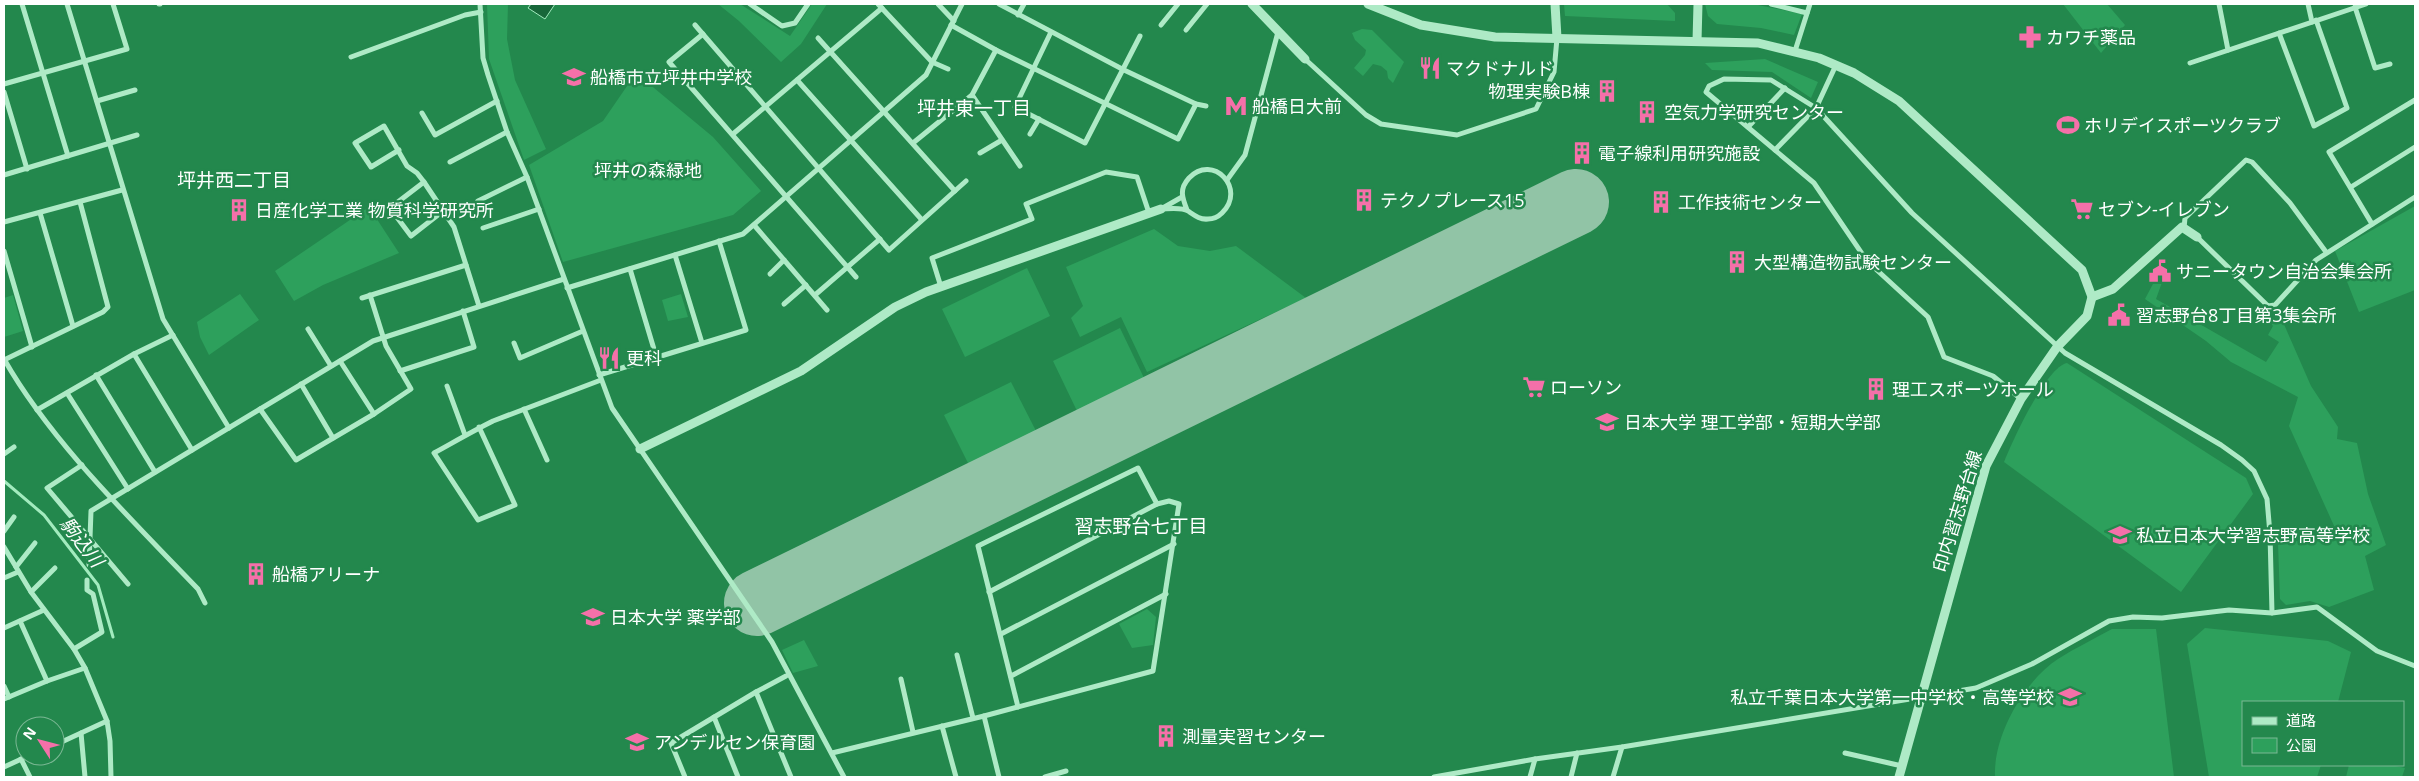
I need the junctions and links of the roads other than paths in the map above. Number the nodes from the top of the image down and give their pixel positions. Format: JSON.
{"nodes":[{"id":1,"x":22,"y":4,"type":"edge"},
{"id":2,"x":67,"y":4,"type":"edge"},
{"id":3,"x":113,"y":4,"type":"edge"},
{"id":4,"x":480,"y":4,"type":"edge"},
{"id":5,"x":751,"y":4,"type":"edge"},
{"id":6,"x":808,"y":4,"type":"edge"},
{"id":7,"x":938,"y":4,"type":"edge"},
{"id":8,"x":962,"y":4,"type":"edge"},
{"id":9,"x":999,"y":4,"type":"edge"},
{"id":10,"x":1024,"y":4,"type":"edge"},
{"id":11,"x":1178,"y":4,"type":"edge"},
{"id":12,"x":1207,"y":4,"type":"edge"},
{"id":13,"x":1252,"y":4,"type":"edge"},
{"id":14,"x":1368,"y":4,"type":"edge"},
{"id":15,"x":1555,"y":4,"type":"edge"},
{"id":16,"x":1698,"y":4,"type":"edge"},
{"id":17,"x":1771,"y":4,"type":"edge"},
{"id":18,"x":1810,"y":4,"type":"edge"},
{"id":19,"x":2219,"y":4,"type":"edge"},
{"id":20,"x":2308,"y":4,"type":"edge"},
{"id":21,"x":2366,"y":4,"type":"edge"},
{"id":22,"x":880,"y":6,"type":"edge"},
{"id":23,"x":2355,"y":7,"type":"junction"},
{"id":24,"x":481,"y":12,"type":"junction"},
{"id":25,"x":1807,"y":13,"type":"junction"},
{"id":26,"x":1018,"y":15,"type":"junction"},
{"id":27,"x":2314,"y":21,"type":"junction"},
{"id":28,"x":952,"y":23,"type":"junction"},
{"id":29,"x":695,"y":25,"type":"dead end"},
{"id":30,"x":1161,"y":25,"type":"dead end"},
{"id":31,"x":1186,"y":30,"type":"dead end"},
{"id":32,"x":1051,"y":32,"type":"junction"},
{"id":33,"x":1278,"y":32,"type":"junction"},
{"id":34,"x":2279,"y":33,"type":"junction"},
{"id":35,"x":703,"y":34,"type":"junction"},
{"id":36,"x":1140,"y":36,"type":"dead end"},
{"id":37,"x":818,"y":38,"type":"dead end"},
{"id":38,"x":1557,"y":38,"type":"junction"},
{"id":39,"x":1697,"y":41,"type":"junction"},
{"id":40,"x":996,"y":50,"type":"junction"},
{"id":41,"x":2228,"y":50,"type":"junction"},
{"id":42,"x":1795,"y":51,"type":"junction"},
{"id":43,"x":830,"y":52,"type":"junction"},
{"id":44,"x":351,"y":57,"type":"dead end"},
{"id":45,"x":1305,"y":59,"type":"joint"},
{"id":46,"x":85,"y":61,"type":"junction"},
{"id":47,"x":932,"y":62,"type":"junction"},
{"id":48,"x":2190,"y":63,"type":"dead end"},
{"id":49,"x":2390,"y":64,"type":"dead end"},
{"id":50,"x":1836,"y":65,"type":"junction"},
{"id":51,"x":1034,"y":68,"type":"junction"},
{"id":52,"x":948,"y":69,"type":"dead end"},
{"id":53,"x":1124,"y":70,"type":"junction"},
{"id":54,"x":42,"y":72,"type":"junction"},
{"id":55,"x":797,"y":80,"type":"junction"},
{"id":56,"x":4,"y":84,"type":"edge"},
{"id":57,"x":1785,"y":88,"type":"junction"},
{"id":58,"x":135,"y":90,"type":"dead end"},
{"id":59,"x":4,"y":92,"type":"edge"},
{"id":60,"x":972,"y":95,"type":"junction"},
{"id":61,"x":497,"y":100,"type":"junction"},
{"id":62,"x":2415,"y":100,"type":"edge"},
{"id":63,"x":97,"y":101,"type":"junction"},
{"id":64,"x":1106,"y":104,"type":"junction"},
{"id":65,"x":1196,"y":104,"type":"junction"},
{"id":66,"x":1206,"y":106,"type":"dead end"},
{"id":67,"x":766,"y":107,"type":"junction"},
{"id":68,"x":1816,"y":108,"type":"junction"},
{"id":69,"x":885,"y":111,"type":"junction"},
{"id":70,"x":422,"y":113,"type":"dead end"},
{"id":71,"x":1039,"y":119,"type":"junction"},
{"id":72,"x":1748,"y":127,"type":"junction"},
{"id":73,"x":507,"y":132,"type":"junction"},
{"id":74,"x":733,"y":134,"type":"junction"},
{"id":75,"x":1030,"y":134,"type":"dead end"},
{"id":76,"x":137,"y":135,"type":"dead end"},
{"id":77,"x":1002,"y":140,"type":"junction"},
{"id":78,"x":851,"y":141,"type":"junction"},
{"id":79,"x":109,"y":143,"type":"junction"},
{"id":80,"x":913,"y":143,"type":"junction"},
{"id":81,"x":2415,"y":147,"type":"edge"},
{"id":82,"x":399,"y":150,"type":"junction"},
{"id":83,"x":1776,"y":150,"type":"junction"},
{"id":84,"x":980,"y":154,"type":"dead end"},
{"id":85,"x":68,"y":156,"type":"junction"},
{"id":86,"x":450,"y":162,"type":"dead end"},
{"id":87,"x":1020,"y":166,"type":"dead end"},
{"id":88,"x":819,"y":168,"type":"junction"},
{"id":89,"x":27,"y":169,"type":"junction"},
{"id":90,"x":4,"y":175,"type":"edge"},
{"id":91,"x":527,"y":177,"type":"junction"},
{"id":92,"x":1227,"y":180,"type":"junction"},
{"id":93,"x":966,"y":181,"type":"dead end"},
{"id":94,"x":424,"y":182,"type":"junction"},
{"id":95,"x":2351,"y":187,"type":"junction"},
{"id":96,"x":122,"y":190,"type":"junction"},
{"id":97,"x":954,"y":191,"type":"junction"},
{"id":98,"x":786,"y":197,"type":"junction"},
{"id":99,"x":2415,"y":197,"type":"edge"},
{"id":100,"x":1182,"y":198,"type":"junction"},
{"id":101,"x":478,"y":200,"type":"dead end"},
{"id":102,"x":80,"y":202,"type":"junction"},
{"id":103,"x":538,"y":209,"type":"junction"},
{"id":104,"x":1161,"y":209,"type":"junction"},
{"id":105,"x":443,"y":210,"type":"junction"},
{"id":106,"x":1187,"y":210,"type":"junction"},
{"id":107,"x":40,"y":213,"type":"junction"},
{"id":108,"x":1149,"y":213,"type":"junction"},
{"id":109,"x":922,"y":220,"type":"junction"},
{"id":110,"x":4,"y":222,"type":"edge"},
{"id":111,"x":2372,"y":224,"type":"junction"},
{"id":112,"x":754,"y":225,"type":"junction"},
{"id":113,"x":483,"y":228,"type":"dead end"},
{"id":114,"x":2180,"y":230,"type":"junction"},
{"id":115,"x":2196,"y":237,"type":"joint"},
{"id":116,"x":880,"y":239,"type":"junction"},
{"id":117,"x":720,"y":241,"type":"junction"},
{"id":118,"x":4,"y":251,"type":"edge"},
{"id":119,"x":2326,"y":252,"type":"junction"},
{"id":120,"x":675,"y":255,"type":"junction"},
{"id":121,"x":784,"y":260,"type":"junction"},
{"id":122,"x":466,"y":265,"type":"junction"},
{"id":123,"x":847,"y":267,"type":"junction"},
{"id":124,"x":630,"y":269,"type":"junction"},
{"id":125,"x":770,"y":274,"type":"dead end"},
{"id":126,"x":856,"y":277,"type":"dead end"},
{"id":127,"x":564,"y":279,"type":"junction"},
{"id":128,"x":806,"y":285,"type":"junction"},
{"id":129,"x":940,"y":287,"type":"junction"},
{"id":130,"x":567,"y":288,"type":"junction"},
{"id":131,"x":370,"y":295,"type":"junction"},
{"id":132,"x":815,"y":295,"type":"junction"},
{"id":133,"x":2092,"y":297,"type":"junction"},
{"id":134,"x":362,"y":298,"type":"dead end"},
{"id":135,"x":784,"y":304,"type":"dead end"},
{"id":136,"x":479,"y":306,"type":"junction"},
{"id":137,"x":827,"y":310,"type":"dead end"},
{"id":138,"x":463,"y":311,"type":"junction"},
{"id":139,"x":73,"y":326,"type":"junction"},
{"id":140,"x":308,"y":329,"type":"dead end"},
{"id":141,"x":583,"y":331,"type":"junction"},
{"id":142,"x":173,"y":335,"type":"junction"},
{"id":143,"x":383,"y":336,"type":"junction"},
{"id":144,"x":514,"y":343,"type":"dead end"},
{"id":145,"x":702,"y":343,"type":"junction"},
{"id":146,"x":32,"y":346,"type":"junction"},
{"id":147,"x":2057,"y":347,"type":"junction"},
{"id":148,"x":134,"y":354,"type":"junction"},
{"id":149,"x":656,"y":356,"type":"junction"},
{"id":150,"x":4,"y":359,"type":"edge"},
{"id":151,"x":340,"y":361,"type":"junction"},
{"id":152,"x":331,"y":366,"type":"junction"},
{"id":153,"x":400,"y":371,"type":"junction"},
{"id":154,"x":96,"y":375,"type":"junction"},
{"id":155,"x":600,"y":378,"type":"junction"},
{"id":156,"x":301,"y":384,"type":"junction"},
{"id":157,"x":447,"y":386,"type":"dead end"},
{"id":158,"x":67,"y":393,"type":"junction"},
{"id":159,"x":2021,"y":399,"type":"junction"},
{"id":160,"x":260,"y":408,"type":"junction"},
{"id":161,"x":524,"y":409,"type":"junction"},
{"id":162,"x":37,"y":410,"type":"junction"},
{"id":163,"x":374,"y":414,"type":"junction"},
{"id":164,"x":480,"y":427,"type":"junction"},
{"id":165,"x":229,"y":428,"type":"junction"},
{"id":166,"x":465,"y":435,"type":"junction"},
{"id":167,"x":333,"y":438,"type":"junction"},
{"id":168,"x":4,"y":445,"type":"edge"},
{"id":169,"x":14,"y":447,"type":"dead end"},
{"id":170,"x":640,"y":449,"type":"junction"},
{"id":171,"x":192,"y":450,"type":"junction"},
{"id":172,"x":6,"y":453,"type":"edge"},
{"id":173,"x":547,"y":460,"type":"dead end"},
{"id":174,"x":82,"y":464,"type":"junction"},
{"id":175,"x":155,"y":472,"type":"junction"},
{"id":176,"x":128,"y":489,"type":"junction"},
{"id":177,"x":112,"y":498,"type":"junction"},
{"id":178,"x":1157,"y":504,"type":"junction"},
{"id":179,"x":14,"y":517,"type":"dead end"},
{"id":180,"x":4,"y":531,"type":"edge"},
{"id":181,"x":90,"y":539,"type":"junction"},
{"id":182,"x":35,"y":543,"type":"dead end"},
{"id":183,"x":1174,"y":544,"type":"junction"},
{"id":184,"x":4,"y":547,"type":"edge"},
{"id":185,"x":89,"y":565,"type":"dead end"},
{"id":186,"x":55,"y":568,"type":"dead end"},
{"id":187,"x":17,"y":570,"type":"junction"},
{"id":188,"x":4,"y":578,"type":"edge"},
{"id":189,"x":87,"y":580,"type":"dead end"},
{"id":190,"x":128,"y":584,"type":"dead end"},
{"id":191,"x":31,"y":592,"type":"junction"},
{"id":192,"x":989,"y":592,"type":"junction"},
{"id":193,"x":1166,"y":594,"type":"junction"},
{"id":194,"x":205,"y":603,"type":"dead end"},
{"id":195,"x":44,"y":610,"type":"junction"},
{"id":196,"x":2272,"y":613,"type":"junction"},
{"id":197,"x":20,"y":621,"type":"junction"},
{"id":198,"x":4,"y":628,"type":"edge"},
{"id":199,"x":1001,"y":634,"type":"junction"},
{"id":200,"x":74,"y":649,"type":"junction"},
{"id":201,"x":957,"y":656,"type":"dead end"},
{"id":202,"x":2415,"y":666,"type":"edge"},
{"id":203,"x":85,"y":668,"type":"junction"},
{"id":204,"x":786,"y":676,"type":"dead end"},
{"id":205,"x":1010,"y":676,"type":"junction"},
{"id":206,"x":901,"y":679,"type":"dead end"},
{"id":207,"x":47,"y":681,"type":"junction"},
{"id":208,"x":4,"y":686,"type":"edge"},
{"id":209,"x":756,"y":692,"type":"junction"},
{"id":210,"x":6,"y":698,"type":"edge"},
{"id":211,"x":1920,"y":698,"type":"junction"},
{"id":212,"x":1018,"y":707,"type":"junction"},
{"id":213,"x":984,"y":716,"type":"junction"},
{"id":214,"x":714,"y":717,"type":"junction"},
{"id":215,"x":973,"y":718,"type":"junction"},
{"id":216,"x":107,"y":721,"type":"junction"},
{"id":217,"x":942,"y":726,"type":"junction"},
{"id":218,"x":913,"y":732,"type":"junction"},
{"id":219,"x":81,"y":734,"type":"junction"},
{"id":220,"x":65,"y":740,"type":"edge"},
{"id":221,"x":1622,"y":747,"type":"junction"},
{"id":222,"x":832,"y":753,"type":"junction"},
{"id":223,"x":1577,"y":753,"type":"junction"},
{"id":224,"x":1845,"y":753,"type":"dead end"},
{"id":225,"x":1535,"y":759,"type":"junction"},
{"id":226,"x":1902,"y":766,"type":"junction"},
{"id":227,"x":1066,"y":771,"type":"dead end"},
{"id":228,"x":1060,"y":775,"type":"edge"},
{"id":229,"x":85,"y":777,"type":"edge"},
{"id":230,"x":112,"y":777,"type":"edge"},
{"id":231,"x":685,"y":777,"type":"edge"},
{"id":232,"x":738,"y":777,"type":"edge"},
{"id":233,"x":791,"y":777,"type":"edge"},
{"id":234,"x":844,"y":777,"type":"edge"},
{"id":235,"x":956,"y":777,"type":"edge"},
{"id":236,"x":999,"y":777,"type":"edge"},
{"id":237,"x":1045,"y":777,"type":"edge"},
{"id":238,"x":1434,"y":777,"type":"edge"},
{"id":239,"x":1530,"y":777,"type":"edge"},
{"id":240,"x":1571,"y":777,"type":"edge"},
{"id":241,"x":1614,"y":777,"type":"edge"},
{"id":242,"x":1899,"y":777,"type":"edge"}],
"edges":[{"from":1,"to":54,"type":"street"},
{"from":2,"to":46,"type":"street"},
{"from":3,"to":46,"type":"street"},
{"from":4,"to":24,"type":"street"},
{"from":5,"to":6,"type":"street"},
{"from":7,"to":28,"type":"street"},
{"from":8,"to":28,"type":"street"},
{"from":9,"to":26,"type":"street"},
{"from":10,"to":26,"type":"street"},
{"from":11,"to":30,"type":"street"},
{"from":12,"to":31,"type":"street"},
{"from":13,"to":33,"type":"street"},
{"from":14,"to":38,"type":"street"},
{"from":15,"to":38,"type":"street"},
{"from":16,"to":39,"type":"street"},
{"from":17,"to":25,"type":"street"},
{"from":18,"to":25,"type":"street"},
{"from":19,"to":41,"type":"street"},
{"from":20,"to":27,"type":"street"},
{"from":21,"to":23,"type":"street"},
{"from":22,"to":43,"type":"street"},
{"from":22,"to":47,"type":"street"},
{"from":23,"to":27,"type":"street"},
{"from":23,"to":49,"type":"street"},
{"from":24,"to":44,"type":"street"},
{"from":24,"to":61,"type":"street"},
{"from":25,"to":42,"type":"street"},
{"from":26,"to":32,"type":"street"},
{"from":27,"to":34,"type":"street"},
{"from":27,"to":34,"type":"street"},
{"from":28,"to":40,"type":"street"},
{"from":28,"to":47,"type":"street"},
{"from":29,"to":35,"type":"street"},
{"from":32,"to":51,"type":"street"},
{"from":32,"to":53,"type":"street"},
{"from":33,"to":45,"type":"street"},
{"from":33,"to":92,"type":"street"},
{"from":34,"to":41,"type":"street"},
{"from":35,"to":67,"type":"street"},
{"from":35,"to":74,"type":"street"},
{"from":36,"to":53,"type":"street"},
{"from":37,"to":43,"type":"street"},
{"from":38,"to":39,"type":"street"},
{"from":38,"to":45,"type":"street"},
{"from":39,"to":42,"type":"street"},
{"from":40,"to":51,"type":"street"},
{"from":40,"to":60,"type":"street"},
{"from":41,"to":48,"type":"street"},
{"from":42,"to":50,"type":"street"},
{"from":43,"to":55,"type":"street"},
{"from":43,"to":69,"type":"street"},
{"from":46,"to":54,"type":"street"},
{"from":46,"to":63,"type":"street"},
{"from":47,"to":52,"type":"street"},
{"from":47,"to":69,"type":"street"},
{"from":50,"to":68,"type":"street"},
{"from":50,"to":133,"type":"street"},
{"from":51,"to":64,"type":"street"},
{"from":51,"to":71,"type":"street"},
{"from":53,"to":64,"type":"street"},
{"from":53,"to":65,"type":"street"},
{"from":54,"to":56,"type":"street"},
{"from":54,"to":85,"type":"street"},
{"from":55,"to":67,"type":"street"},
{"from":55,"to":78,"type":"street"},
{"from":57,"to":68,"type":"street"},
{"from":57,"to":72,"type":"street"},
{"from":57,"to":72,"type":"street"},
{"from":58,"to":63,"type":"street"},
{"from":59,"to":89,"type":"street"},
{"from":60,"to":77,"type":"street"},
{"from":60,"to":80,"type":"street"},
{"from":61,"to":70,"type":"street"},
{"from":61,"to":73,"type":"street"},
{"from":62,"to":95,"type":"street"},
{"from":63,"to":79,"type":"street"},
{"from":64,"to":65,"type":"street"},
{"from":64,"to":71,"type":"street"},
{"from":65,"to":66,"type":"street"},
{"from":67,"to":74,"type":"street"},
{"from":67,"to":88,"type":"street"},
{"from":68,"to":83,"type":"street"},
{"from":68,"to":147,"type":"street"},
{"from":69,"to":78,"type":"street"},
{"from":69,"to":80,"type":"street"},
{"from":71,"to":75,"type":"street"},
{"from":72,"to":83,"type":"street"},
{"from":73,"to":86,"type":"street"},
{"from":73,"to":91,"type":"street"},
{"from":74,"to":98,"type":"street"},
{"from":76,"to":79,"type":"street"},
{"from":77,"to":84,"type":"street"},
{"from":77,"to":87,"type":"street"},
{"from":78,"to":88,"type":"street"},
{"from":78,"to":109,"type":"street"},
{"from":79,"to":85,"type":"street"},
{"from":79,"to":96,"type":"street"},
{"from":80,"to":97,"type":"street"},
{"from":81,"to":95,"type":"street"},
{"from":82,"to":82,"type":"street"},
{"from":82,"to":94,"type":"street"},
{"from":83,"to":159,"type":"street"},
{"from":85,"to":89,"type":"street"},
{"from":88,"to":98,"type":"street"},
{"from":88,"to":116,"type":"street"},
{"from":89,"to":90,"type":"street"},
{"from":91,"to":101,"type":"street"},
{"from":91,"to":103,"type":"street"},
{"from":92,"to":100,"type":"street"},
{"from":92,"to":106,"type":"street"},
{"from":93,"to":97,"type":"street"},
{"from":94,"to":105,"type":"street"},
{"from":94,"to":105,"type":"street"},
{"from":95,"to":111,"type":"street"},
{"from":96,"to":102,"type":"street"},
{"from":96,"to":142,"type":"street"},
{"from":97,"to":109,"type":"street"},
{"from":98,"to":112,"type":"street"},
{"from":98,"to":123,"type":"street"},
{"from":99,"to":111,"type":"street"},
{"from":100,"to":104,"type":"street"},
{"from":100,"to":106,"type":"street"},
{"from":102,"to":107,"type":"street"},
{"from":102,"to":139,"type":"street"},
{"from":103,"to":113,"type":"street"},
{"from":103,"to":127,"type":"street"},
{"from":104,"to":106,"type":"street"},
{"from":104,"to":108,"type":"street"},
{"from":105,"to":122,"type":"street"},
{"from":107,"to":110,"type":"street"},
{"from":107,"to":139,"type":"street"},
{"from":108,"to":129,"type":"street"},
{"from":108,"to":129,"type":"street"},
{"from":109,"to":116,"type":"street"},
{"from":111,"to":119,"type":"street"},
{"from":112,"to":117,"type":"street"},
{"from":112,"to":121,"type":"street"},
{"from":114,"to":115,"type":"street"},
{"from":114,"to":119,"type":"street"},
{"from":114,"to":133,"type":"street"},
{"from":115,"to":119,"type":"street"},
{"from":116,"to":123,"type":"street"},
{"from":117,"to":120,"type":"street"},
{"from":117,"to":145,"type":"street"},
{"from":118,"to":146,"type":"street"},
{"from":120,"to":124,"type":"street"},
{"from":120,"to":145,"type":"street"},
{"from":121,"to":125,"type":"street"},
{"from":121,"to":128,"type":"street"},
{"from":122,"to":131,"type":"street"},
{"from":122,"to":136,"type":"street"},
{"from":123,"to":126,"type":"street"},
{"from":123,"to":132,"type":"street"},
{"from":124,"to":130,"type":"street"},
{"from":124,"to":149,"type":"street"},
{"from":127,"to":130,"type":"street"},
{"from":127,"to":136,"type":"street"},
{"from":128,"to":132,"type":"street"},
{"from":128,"to":135,"type":"street"},
{"from":129,"to":170,"type":"street"},
{"from":130,"to":141,"type":"street"},
{"from":131,"to":134,"type":"street"},
{"from":131,"to":143,"type":"street"},
{"from":132,"to":137,"type":"street"},
{"from":133,"to":147,"type":"street","name":"印内習志野台線"},
{"from":136,"to":138,"type":"street"},
{"from":138,"to":143,"type":"street"},
{"from":138,"to":153,"type":"street"},
{"from":139,"to":146,"type":"street"},
{"from":140,"to":152,"type":"street"},
{"from":141,"to":144,"type":"street"},
{"from":141,"to":155,"type":"street"},
{"from":142,"to":148,"type":"street"},
{"from":142,"to":165,"type":"street"},
{"from":143,"to":151,"type":"street"},
{"from":143,"to":153,"type":"street"},
{"from":145,"to":149,"type":"street"},
{"from":146,"to":150,"type":"street"},
{"from":147,"to":159,"type":"street","name":"印内習志野台線"},
{"from":147,"to":196,"type":"street"},
{"from":148,"to":154,"type":"street"},
{"from":148,"to":171,"type":"street"},
{"from":149,"to":155,"type":"street"},
{"from":150,"to":162,"type":"street"},
{"from":151,"to":152,"type":"street"},
{"from":151,"to":163,"type":"street"},
{"from":152,"to":156,"type":"street"},
{"from":153,"to":163,"type":"street"},
{"from":154,"to":158,"type":"street"},
{"from":154,"to":175,"type":"street"},
{"from":155,"to":161,"type":"street"},
{"from":155,"to":170,"type":"street"},
{"from":156,"to":160,"type":"street"},
{"from":156,"to":167,"type":"street"},
{"from":157,"to":166,"type":"street"},
{"from":158,"to":162,"type":"street"},
{"from":158,"to":176,"type":"street"},
{"from":159,"to":211,"type":"street","name":"印内習志野台線"},
{"from":160,"to":165,"type":"street"},
{"from":160,"to":167,"type":"street"},
{"from":161,"to":164,"type":"street"},
{"from":161,"to":173,"type":"street"},
{"from":162,"to":174,"type":"street"},
{"from":163,"to":167,"type":"street"},
{"from":164,"to":166,"type":"street"},
{"from":164,"to":166,"type":"street"},
{"from":165,"to":171,"type":"street"},
{"from":168,"to":172,"type":"street"},
{"from":169,"to":172,"type":"street"},
{"from":170,"to":222,"type":"street"},
{"from":171,"to":175,"type":"street"},
{"from":174,"to":177,"type":"street"},
{"from":174,"to":181,"type":"street"},
{"from":175,"to":176,"type":"street"},
{"from":176,"to":177,"type":"street"},
{"from":177,"to":181,"type":"street"},
{"from":177,"to":194,"type":"street"},
{"from":178,"to":183,"type":"street"},
{"from":178,"to":192,"type":"street"},
{"from":178,"to":192,"type":"street"},
{"from":179,"to":180,"type":"street"},
{"from":181,"to":185,"type":"street"},
{"from":181,"to":190,"type":"street"},
{"from":182,"to":187,"type":"street"},
{"from":183,"to":193,"type":"street"},
{"from":183,"to":199,"type":"street"},
{"from":184,"to":187,"type":"street"},
{"from":186,"to":191,"type":"street"},
{"from":187,"to":188,"type":"street"},
{"from":187,"to":191,"type":"street"},
{"from":189,"to":200,"type":"street"},
{"from":191,"to":195,"type":"street"},
{"from":192,"to":199,"type":"street"},
{"from":193,"to":205,"type":"street"},
{"from":193,"to":212,"type":"street"},
{"from":195,"to":197,"type":"street"},
{"from":195,"to":200,"type":"street"},
{"from":196,"to":202,"type":"street"},
{"from":196,"to":211,"type":"street"},
{"from":197,"to":198,"type":"street"},
{"from":197,"to":207,"type":"street"},
{"from":199,"to":205,"type":"street"},
{"from":200,"to":203,"type":"street"},
{"from":201,"to":215,"type":"street"},
{"from":203,"to":207,"type":"street"},
{"from":203,"to":216,"type":"street"},
{"from":204,"to":209,"type":"street"},
{"from":205,"to":212,"type":"street"},
{"from":206,"to":218,"type":"street"},
{"from":207,"to":210,"type":"street"},
{"from":208,"to":210,"type":"street"},
{"from":209,"to":214,"type":"street"},
{"from":209,"to":233,"type":"street"},
{"from":211,"to":221,"type":"street"},
{"from":211,"to":226,"type":"street","name":"印内習志野台線"},
{"from":212,"to":213,"type":"street"},
{"from":213,"to":215,"type":"street"},
{"from":213,"to":236,"type":"street"},
{"from":214,"to":231,"type":"street"},
{"from":214,"to":232,"type":"street"},
{"from":215,"to":217,"type":"street"},
{"from":216,"to":219,"type":"street"},
{"from":216,"to":230,"type":"street"},
{"from":217,"to":218,"type":"street"},
{"from":217,"to":235,"type":"street"},
{"from":218,"to":222,"type":"street"},
{"from":219,"to":220,"type":"street"},
{"from":219,"to":229,"type":"street"},
{"from":221,"to":223,"type":"street"},
{"from":221,"to":241,"type":"street"},
{"from":222,"to":234,"type":"street"},
{"from":223,"to":225,"type":"street"},
{"from":223,"to":240,"type":"street"},
{"from":224,"to":226,"type":"street"},
{"from":225,"to":238,"type":"street"},
{"from":225,"to":239,"type":"street"},
{"from":226,"to":242,"type":"street","name":"印内習志野台線"},
{"from":227,"to":228,"type":"street"},
{"from":228,"to":237,"type":"street"}]}
